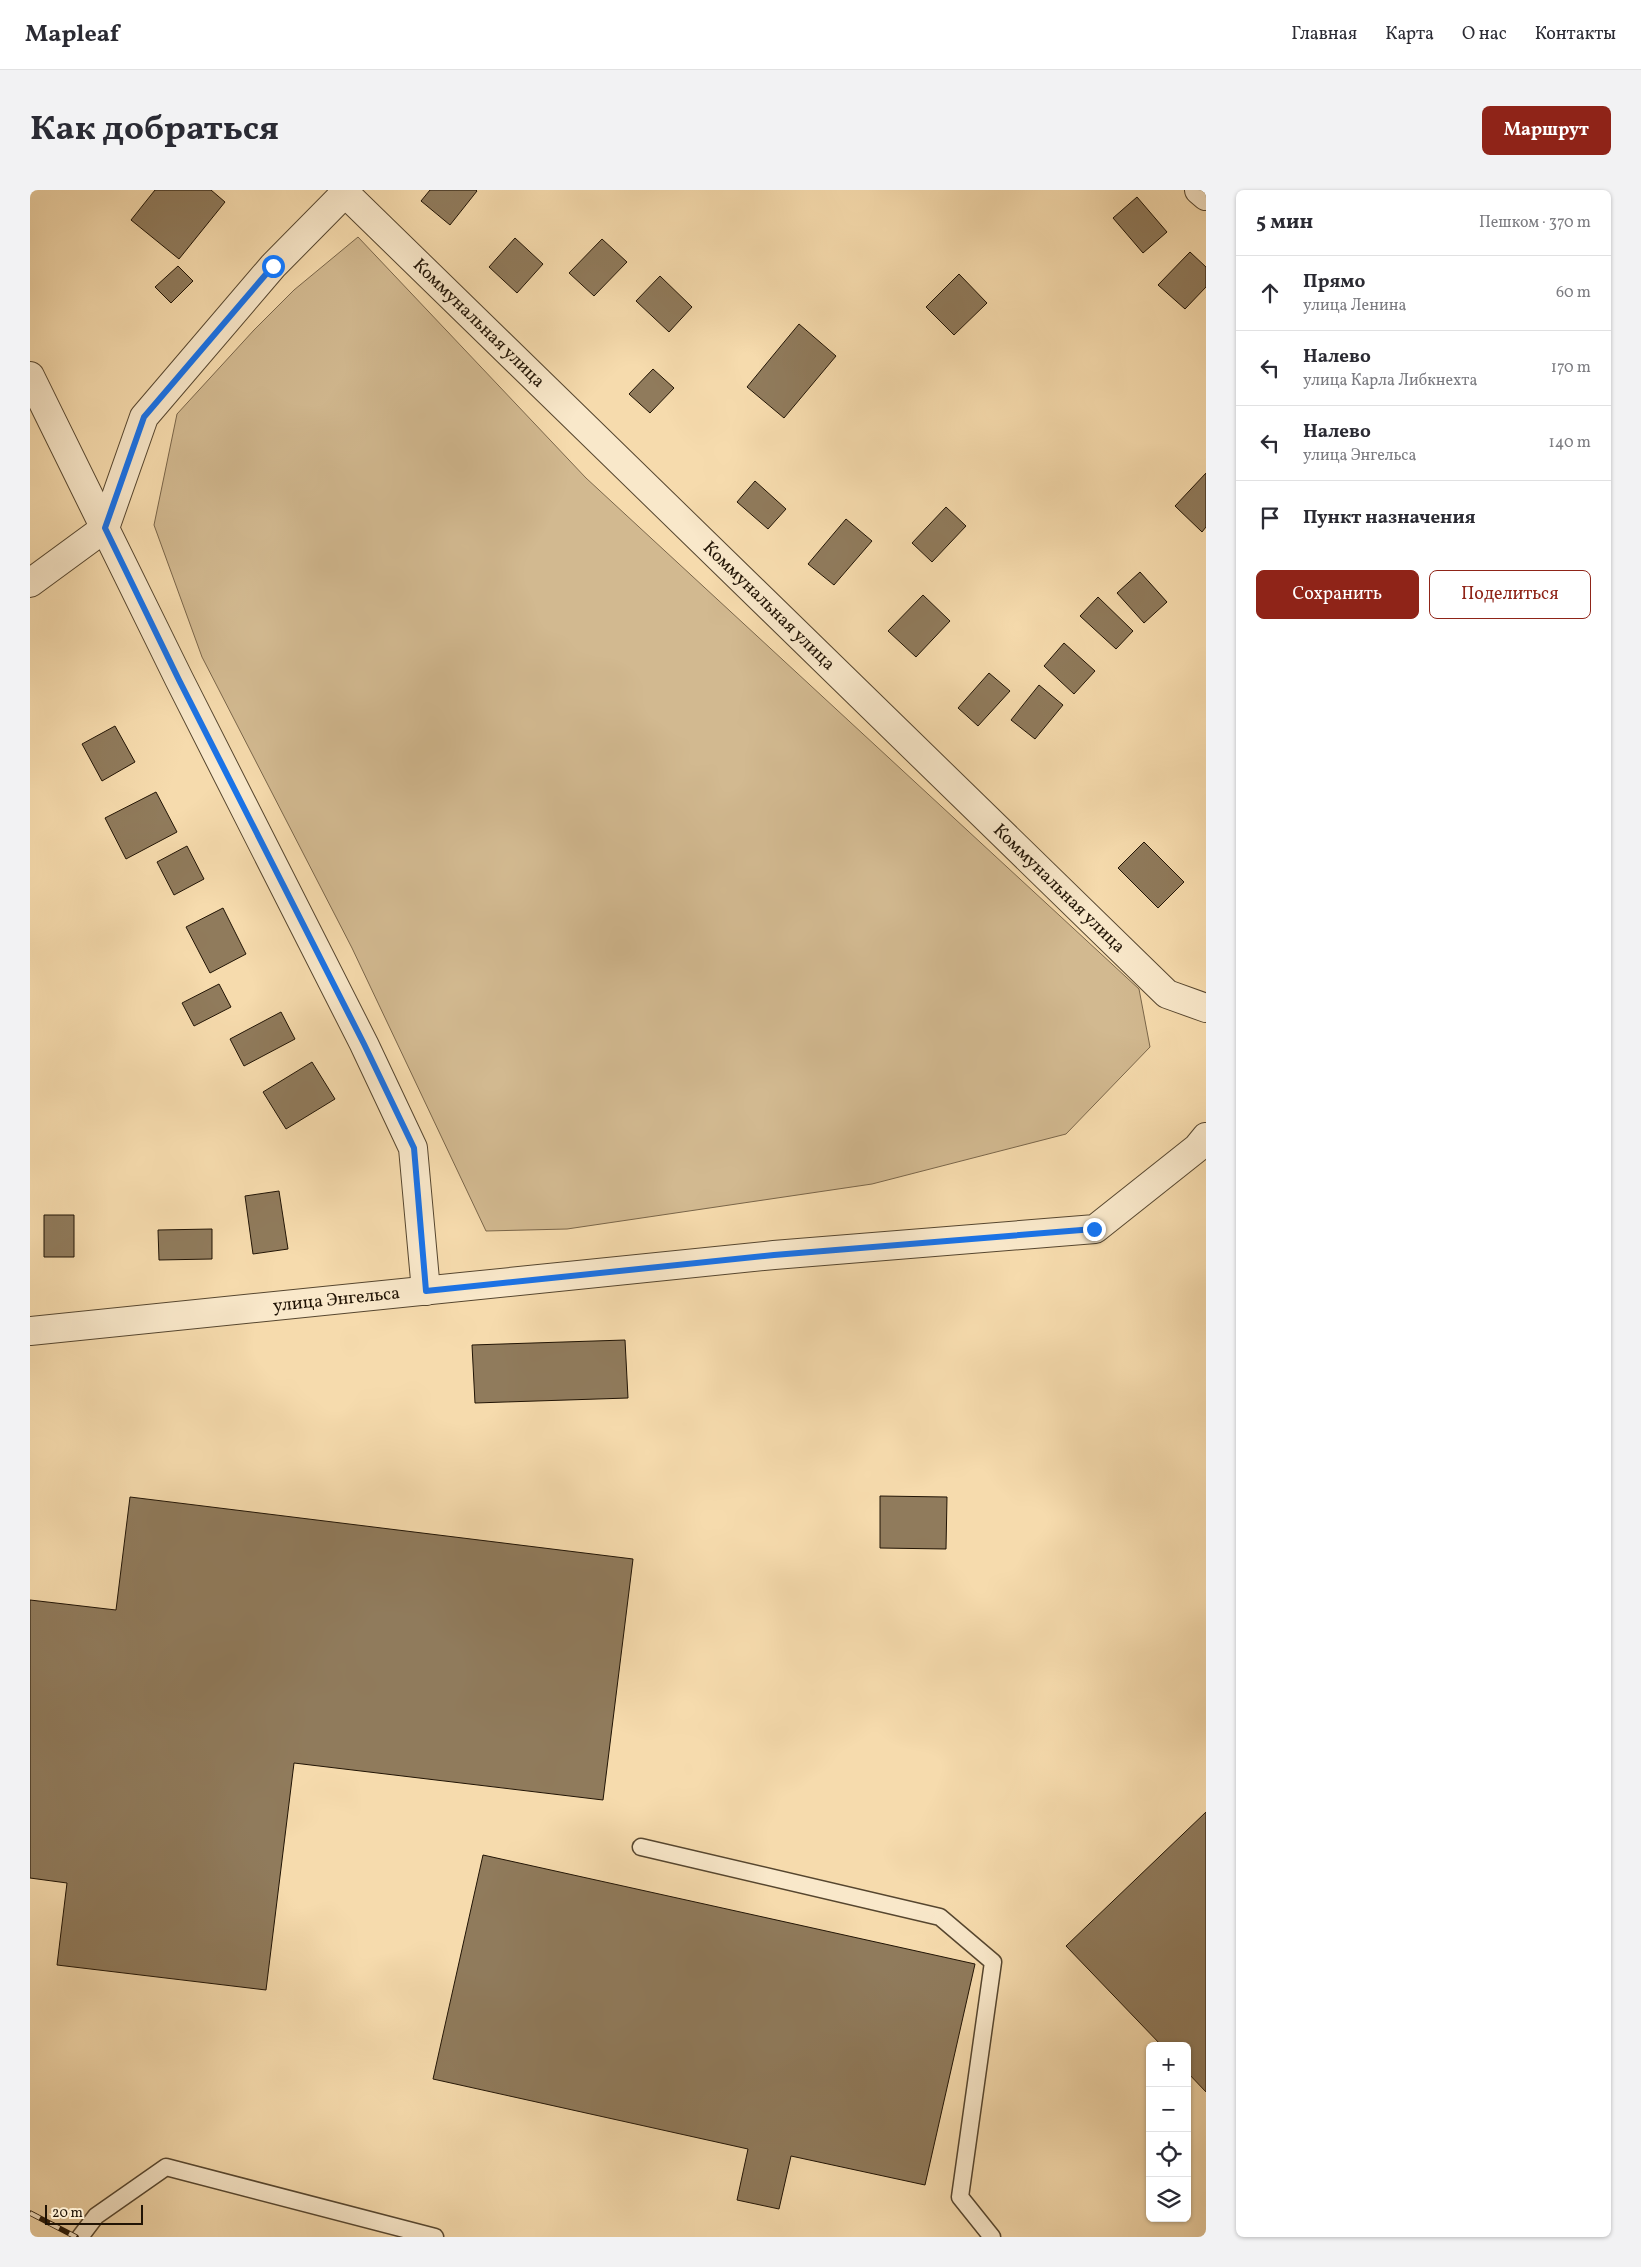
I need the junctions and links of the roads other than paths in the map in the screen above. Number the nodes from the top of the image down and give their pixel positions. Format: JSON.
{"nodes":[{"id":1,"x":1199,"y":190,"type":"edge"},
{"id":2,"x":345,"y":191,"type":"edge"},
{"id":3,"x":1206,"y":196,"type":"edge"},
{"id":4,"x":30,"y":376,"type":"edge"},
{"id":5,"x":105,"y":528,"type":"junction"},
{"id":6,"x":30,"y":583,"type":"edge"},
{"id":7,"x":1206,"y":1008,"type":"edge"},
{"id":8,"x":1206,"y":1137,"type":"edge"},
{"id":9,"x":426,"y":1291,"type":"junction"},
{"id":10,"x":30,"y":1331,"type":"edge"},
{"id":11,"x":641,"y":1847,"type":"dead end"},
{"id":12,"x":80,"y":2237,"type":"edge"},
{"id":13,"x":435,"y":2237,"type":"edge"},
{"id":14,"x":992,"y":2237,"type":"edge"}],
"edges":[{"from":1,"to":3,"type":"street"},
{"from":2,"to":5,"type":"street"},
{"from":2,"to":7,"type":"street","name":"Коммунальная улица"},
{"from":4,"to":5,"type":"street"},
{"from":5,"to":6,"type":"street"},
{"from":5,"to":9,"type":"street"},
{"from":8,"to":9,"type":"street","name":"улица Энгельса"},
{"from":9,"to":10,"type":"street","name":"улица Энгельса"},
{"from":11,"to":14,"type":"lane"},
{"from":12,"to":13,"type":"lane"}]}
